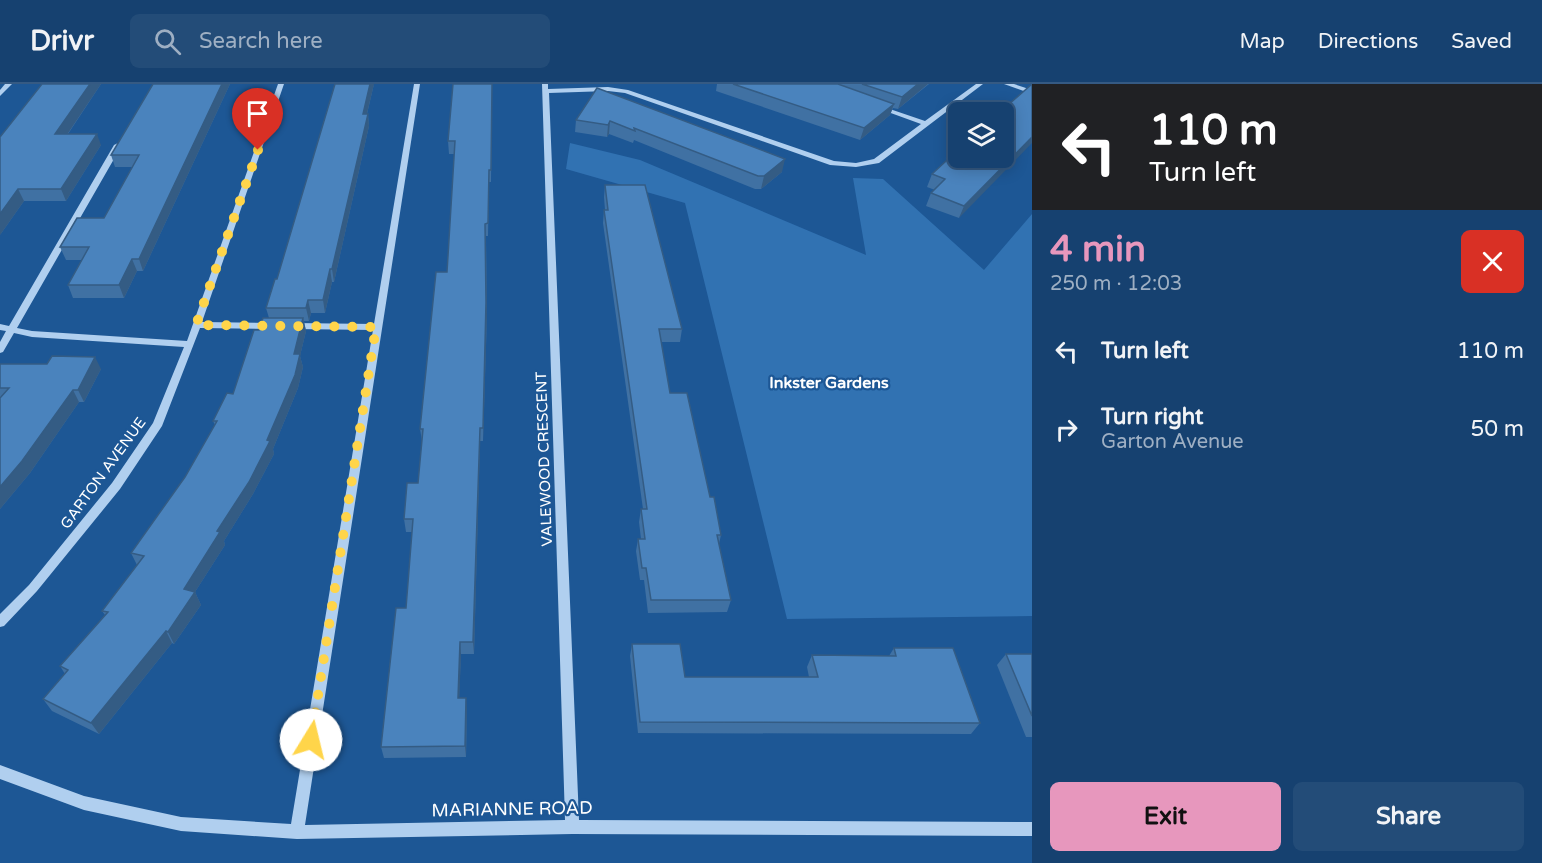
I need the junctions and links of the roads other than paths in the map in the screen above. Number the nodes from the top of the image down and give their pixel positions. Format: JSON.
{"nodes":[{"id":1,"x":9,"y":84,"type":"edge"},
{"id":2,"x":281,"y":84,"type":"edge"},
{"id":3,"x":417,"y":84,"type":"edge"},
{"id":4,"x":980,"y":84,"type":"edge"},
{"id":5,"x":1007,"y":84,"type":"edge"},
{"id":6,"x":545,"y":87,"type":"edge"},
{"id":7,"x":1032,"y":92,"type":"edge"},
{"id":8,"x":0,"y":94,"type":"edge"},
{"id":9,"x":874,"y":106,"type":"edge"},
{"id":10,"x":927,"y":124,"type":"junction"},
{"id":11,"x":123,"y":135,"type":"edge"},
{"id":12,"x":196,"y":325,"type":"junction"},
{"id":13,"x":0,"y":327,"type":"edge"},
{"id":14,"x":376,"y":327,"type":"junction"},
{"id":15,"x":12,"y":330,"type":"junction"},
{"id":16,"x":189,"y":344,"type":"junction"},
{"id":17,"x":0,"y":350,"type":"edge"},
{"id":18,"x":0,"y":622,"type":"edge"},
{"id":19,"x":0,"y":772,"type":"edge"},
{"id":20,"x":572,"y":827,"type":"junction"},
{"id":21,"x":1032,"y":829,"type":"edge"},
{"id":22,"x":297,"y":832,"type":"junction"}],
"edges":[{"from":1,"to":8,"type":"street"},
{"from":2,"to":12,"type":"street","name":"GARTON AVENUE"},
{"from":3,"to":14,"type":"street"},
{"from":4,"to":10,"type":"street","name":"VALEWOOD CRESCENT"},
{"from":5,"to":7,"type":"street"},
{"from":6,"to":10,"type":"street","name":"VALEWOOD CRESCENT"},
{"from":6,"to":20,"type":"street","name":"VALEWOOD CRESCENT"},
{"from":9,"to":10,"type":"street"},
{"from":11,"to":15,"type":"street"},
{"from":12,"to":14,"type":"street"},
{"from":12,"to":16,"type":"street","name":"GARTON AVENUE"},
{"from":13,"to":15,"type":"street"},
{"from":14,"to":22,"type":"street"},
{"from":15,"to":16,"type":"street"},
{"from":15,"to":17,"type":"street"},
{"from":16,"to":18,"type":"street","name":"GARTON AVENUE"},
{"from":19,"to":22,"type":"street","name":"MARIANNE ROAD"},
{"from":20,"to":21,"type":"street","name":"MARIANNE ROAD"},
{"from":20,"to":22,"type":"street","name":"MARIANNE ROAD"}]}
